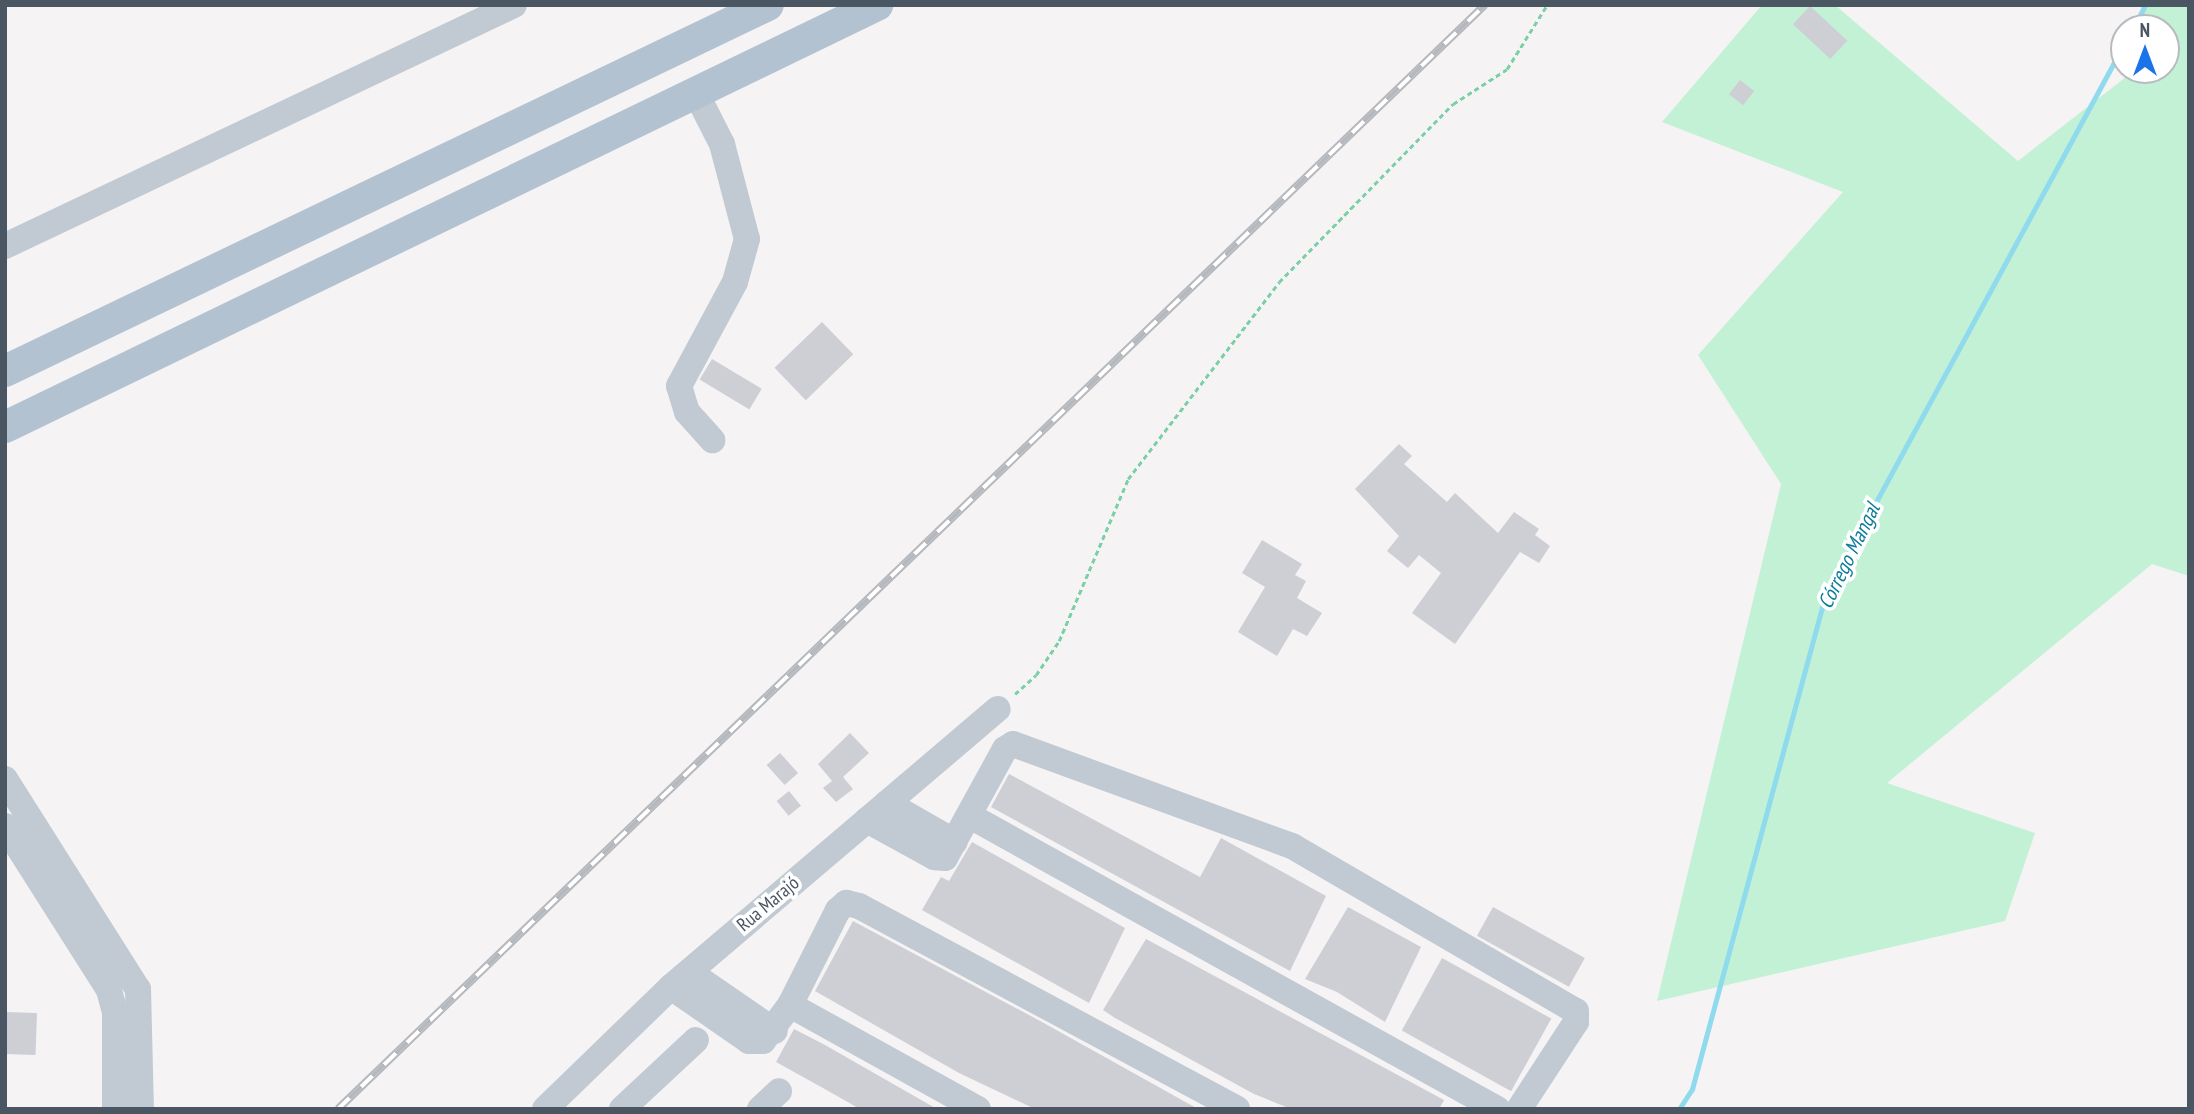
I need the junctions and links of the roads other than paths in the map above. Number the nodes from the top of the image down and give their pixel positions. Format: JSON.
{"nodes":[{"id":1,"x":514,"y":5,"type":"edge"},
{"id":2,"x":769,"y":5,"type":"edge"},
{"id":3,"x":877,"y":5,"type":"edge"},
{"id":4,"x":792,"y":45,"type":"junction"},
{"id":5,"x":695,"y":91,"type":"junction"},
{"id":6,"x":486,"y":140,"type":"junction"},
{"id":7,"x":508,"y":182,"type":"junction"},
{"id":8,"x":5,"y":246,"type":"edge"},
{"id":9,"x":5,"y":372,"type":"edge"},
{"id":10,"x":16,"y":422,"type":"edge"},
{"id":11,"x":712,"y":440,"type":"dead end"},
{"id":12,"x":1004,"y":704,"type":"road end"},
{"id":13,"x":5,"y":779,"type":"edge"},
{"id":14,"x":877,"y":812,"type":"junction"},
{"id":15,"x":970,"y":816,"type":"junction"},
{"id":16,"x":5,"y":826,"type":"edge"},
{"id":17,"x":680,"y":979,"type":"junction"},
{"id":18,"x":790,"y":1005,"type":"junction"},
{"id":19,"x":696,"y":1040,"type":"dead end"},
{"id":20,"x":115,"y":1109,"type":"edge"},
{"id":21,"x":141,"y":1109,"type":"edge"},
{"id":22,"x":545,"y":1109,"type":"edge"},
{"id":23,"x":622,"y":1109,"type":"edge"},
{"id":24,"x":978,"y":1109,"type":"edge"},
{"id":25,"x":1237,"y":1109,"type":"edge"},
{"id":26,"x":1497,"y":1109,"type":"edge"},
{"id":27,"x":1519,"y":1109,"type":"edge"}],
"edges":[{"from":1,"to":8,"type":"street"},
{"from":2,"to":4,"type":"main road"},
{"from":2,"to":6,"type":"main road"},
{"from":3,"to":4,"type":"main road"},
{"from":4,"to":5,"type":"main road"},
{"from":5,"to":7,"type":"main road"},
{"from":5,"to":11,"type":"street"},
{"from":6,"to":7,"type":"main road"},
{"from":6,"to":9,"type":"main road"},
{"from":7,"to":10,"type":"main road"},
{"from":9,"to":10,"type":"main road"},
{"from":12,"to":14,"type":"street","name":"Rua Marajó"},
{"from":13,"to":21,"type":"street"},
{"from":14,"to":15,"type":"street"},
{"from":14,"to":17,"type":"street","name":"Rua Marajó"},
{"from":15,"to":26,"type":"street"},
{"from":15,"to":27,"type":"street"},
{"from":16,"to":20,"type":"street"},
{"from":17,"to":18,"type":"street"},
{"from":17,"to":22,"type":"street","name":"Rua Marajó"},
{"from":18,"to":24,"type":"street"},
{"from":18,"to":25,"type":"street"},
{"from":19,"to":23,"type":"street"}]}
